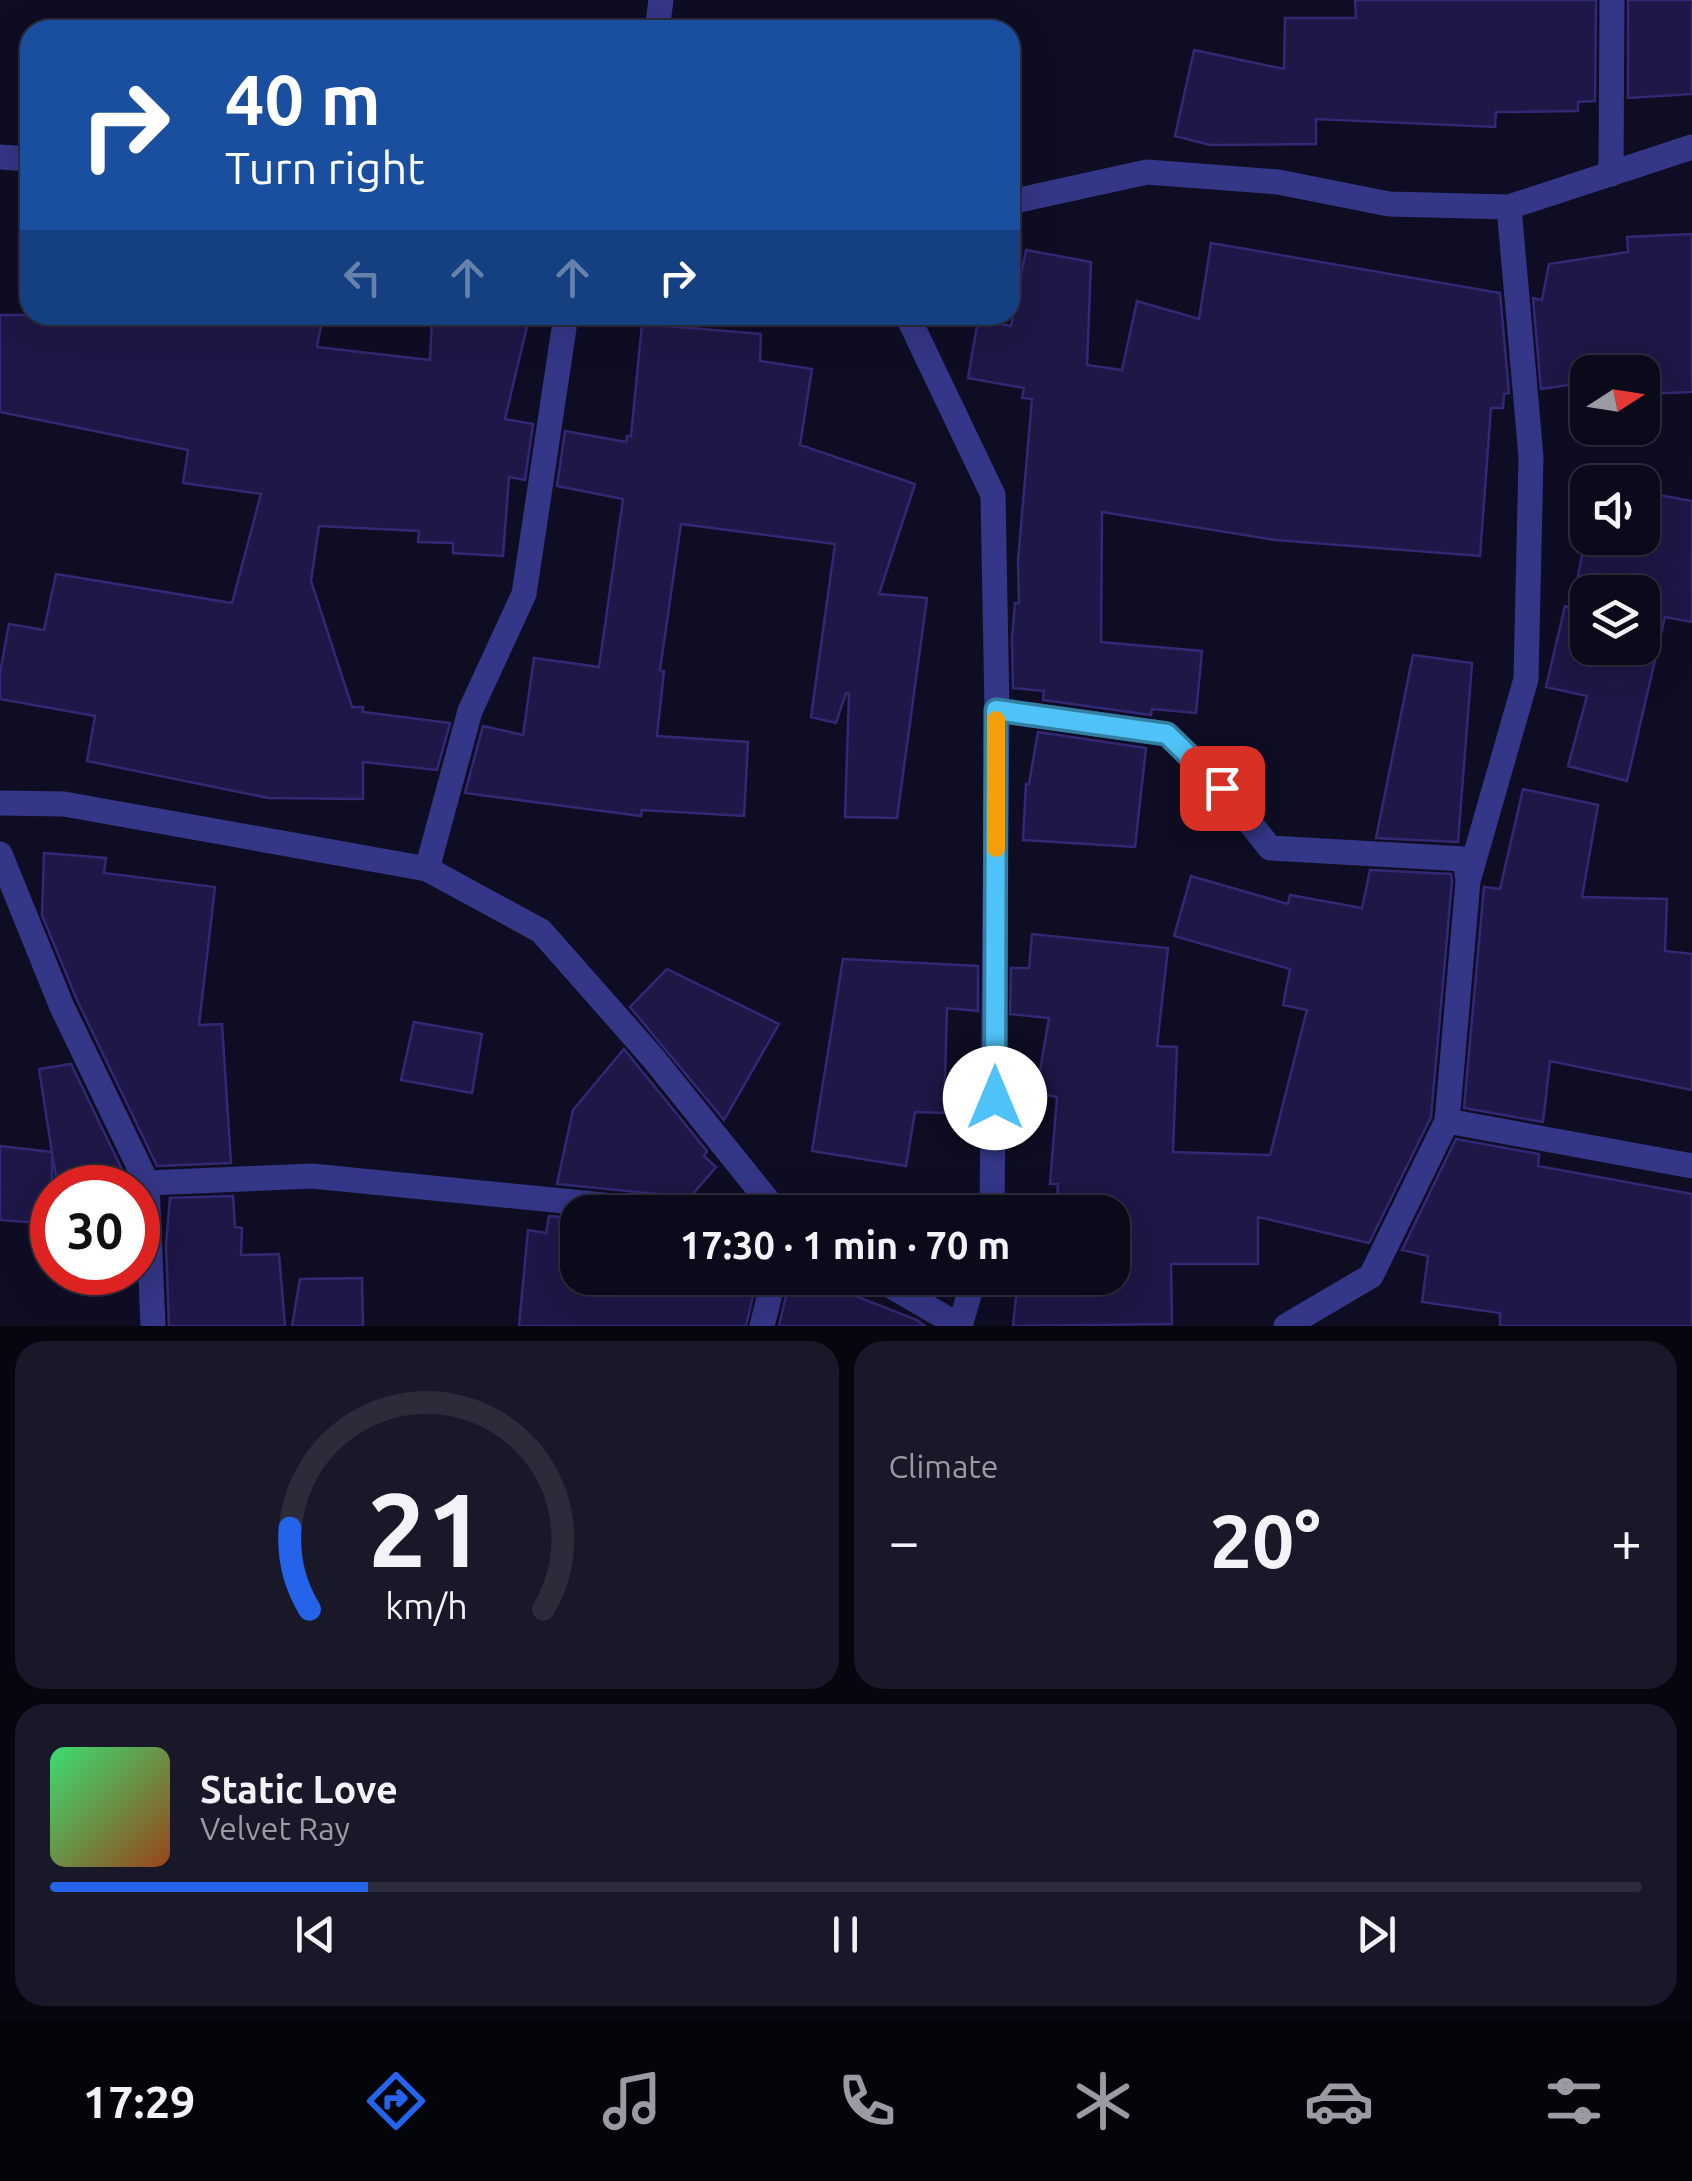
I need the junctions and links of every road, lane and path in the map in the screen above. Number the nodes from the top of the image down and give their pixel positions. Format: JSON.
{"nodes":[{"id":1,"x":1612,"y":0,"type":"edge"},
{"id":2,"x":1692,"y":147,"type":"edge"},
{"id":3,"x":1610,"y":174,"type":"junction"},
{"id":4,"x":1020,"y":200,"type":"edge"},
{"id":5,"x":1509,"y":207,"type":"junction"},
{"id":6,"x":564,"y":325,"type":"edge"},
{"id":7,"x":912,"y":325,"type":"edge"},
{"id":8,"x":996,"y":710,"type":"junction"},
{"id":9,"x":0,"y":803,"type":"edge"},
{"id":10,"x":0,"y":854,"type":"edge"},
{"id":11,"x":427,"y":868,"type":"junction"},
{"id":12,"x":1468,"y":882,"type":"junction"},
{"id":13,"x":1447,"y":1121,"type":"junction"},
{"id":14,"x":138,"y":1165,"type":"edge"},
{"id":15,"x":1692,"y":1166,"type":"edge"},
{"id":16,"x":160,"y":1182,"type":"edge"},
{"id":17,"x":764,"y":1195,"type":"edge"},
{"id":18,"x":992,"y":1195,"type":"edge"},
{"id":19,"x":560,"y":1201,"type":"edge"},
{"id":20,"x":152,"y":1295,"type":"edge"},
{"id":21,"x":770,"y":1295,"type":"edge"},
{"id":22,"x":907,"y":1295,"type":"edge"},
{"id":23,"x":969,"y":1295,"type":"edge"},
{"id":24,"x":153,"y":1326,"type":"edge"},
{"id":25,"x":762,"y":1326,"type":"edge"},
{"id":26,"x":960,"y":1326,"type":"edge"},
{"id":27,"x":1286,"y":1326,"type":"edge"}],
"edges":[{"from":1,"to":3,"type":"street"},
{"from":2,"to":3,"type":"street"},
{"from":3,"to":5,"type":"street"},
{"from":4,"to":5,"type":"street"},
{"from":5,"to":12,"type":"street"},
{"from":6,"to":11,"type":"street"},
{"from":7,"to":8,"type":"street"},
{"from":8,"to":12,"type":"street"},
{"from":8,"to":18,"type":"street"},
{"from":9,"to":11,"type":"street"},
{"from":10,"to":14,"type":"street"},
{"from":11,"to":17,"type":"street"},
{"from":12,"to":13,"type":"street"},
{"from":13,"to":15,"type":"street"},
{"from":13,"to":27,"type":"street"},
{"from":16,"to":19,"type":"street"},
{"from":20,"to":24,"type":"street"},
{"from":21,"to":25,"type":"street"},
{"from":22,"to":26,"type":"street"},
{"from":23,"to":26,"type":"street"}]}
